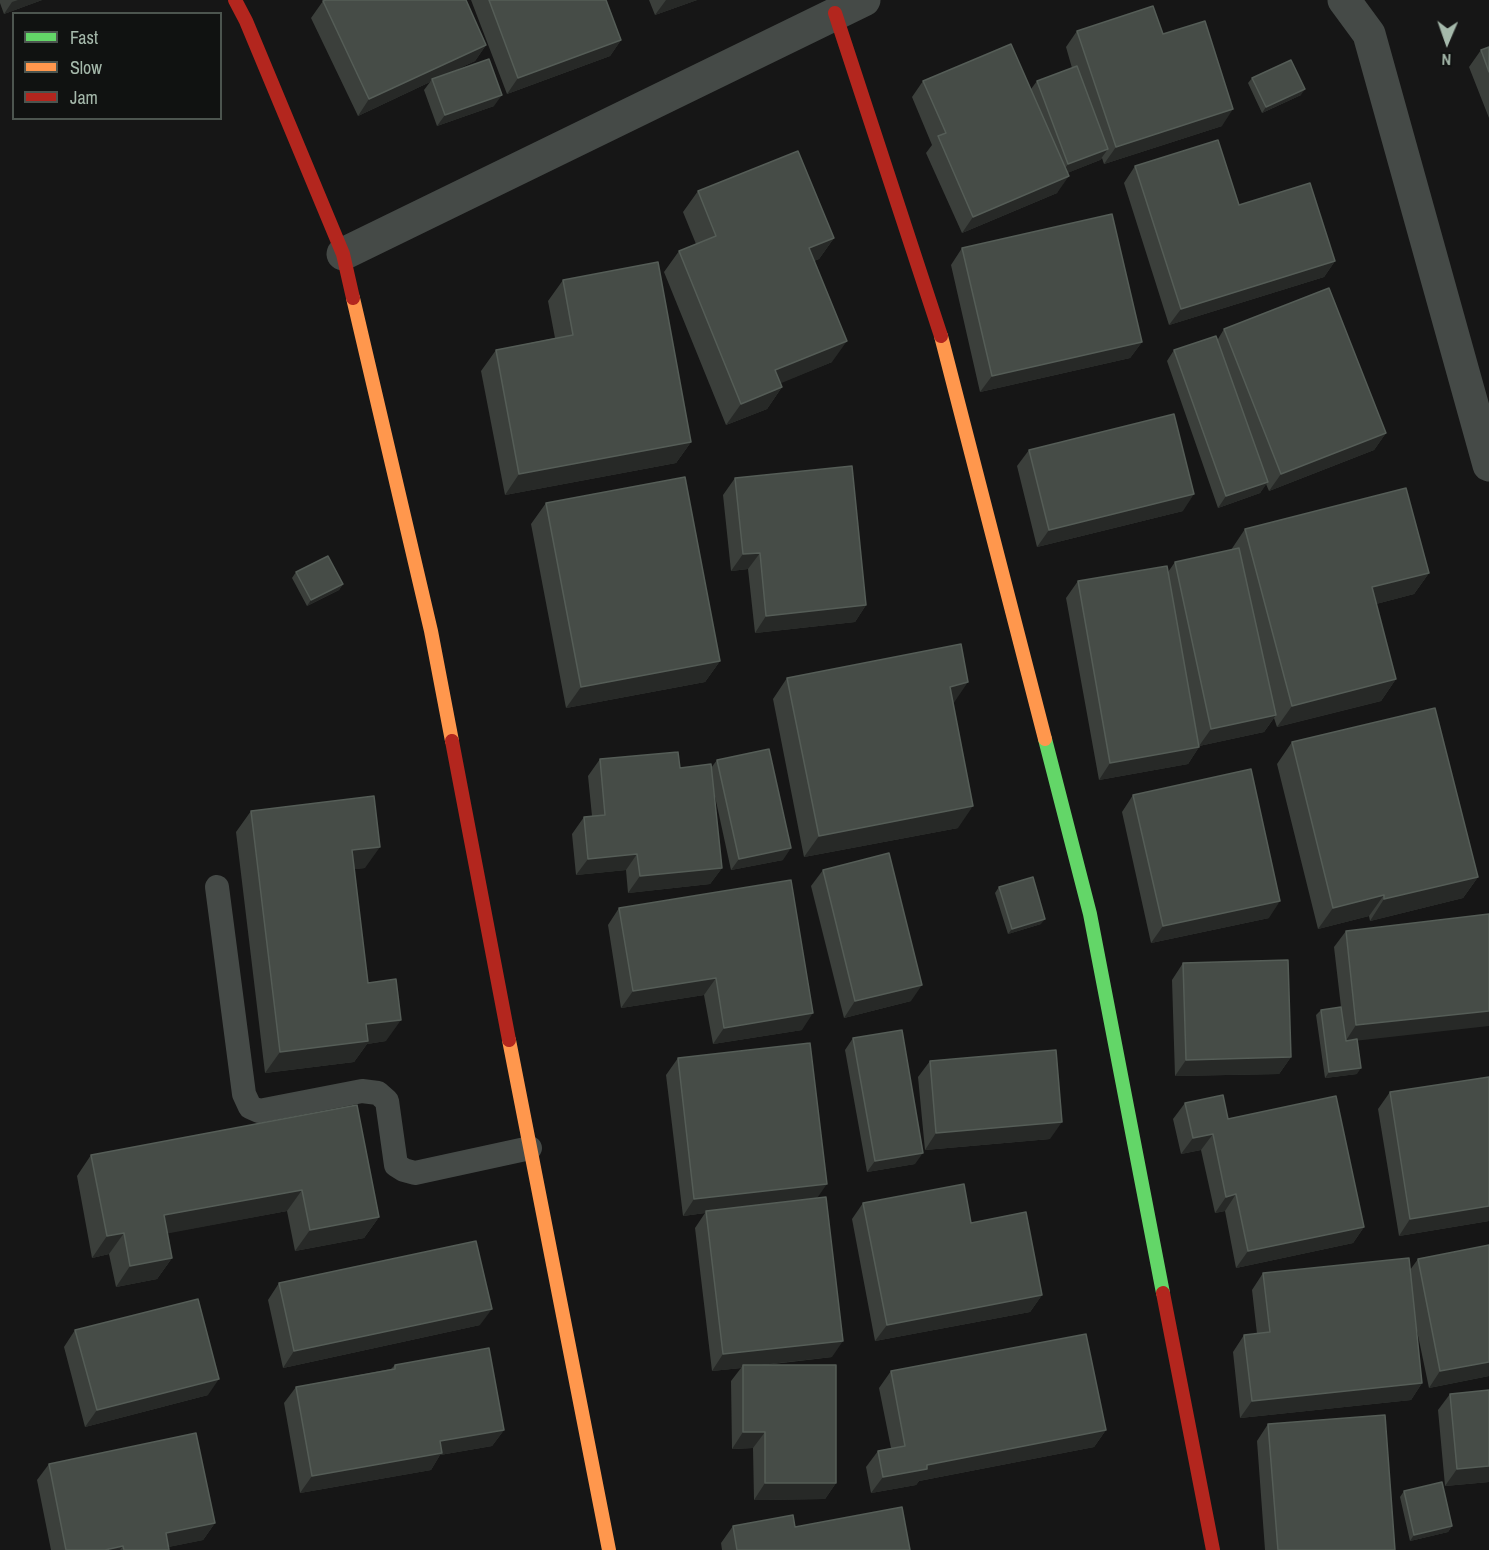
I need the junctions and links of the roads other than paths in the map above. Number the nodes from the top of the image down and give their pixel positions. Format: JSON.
{"nodes":[{"id":1,"x":235,"y":0,"type":"edge"},
{"id":2,"x":1344,"y":0,"type":"edge"},
{"id":3,"x":849,"y":6,"type":"edge"},
{"id":4,"x":343,"y":254,"type":"junction"},
{"id":5,"x":1489,"y":465,"type":"edge"},
{"id":6,"x":217,"y":887,"type":"dead end"},
{"id":7,"x":530,"y":1148,"type":"junction"},
{"id":8,"x":609,"y":1550,"type":"edge"},
{"id":9,"x":1213,"y":1550,"type":"edge"}],
"edges":[{"from":1,"to":4,"type":"street"},
{"from":2,"to":5,"type":"street"},
{"from":3,"to":4,"type":"street"},
{"from":3,"to":9,"type":"street"},
{"from":4,"to":7,"type":"street"},
{"from":6,"to":7,"type":"lane"},
{"from":7,"to":8,"type":"street"}]}
